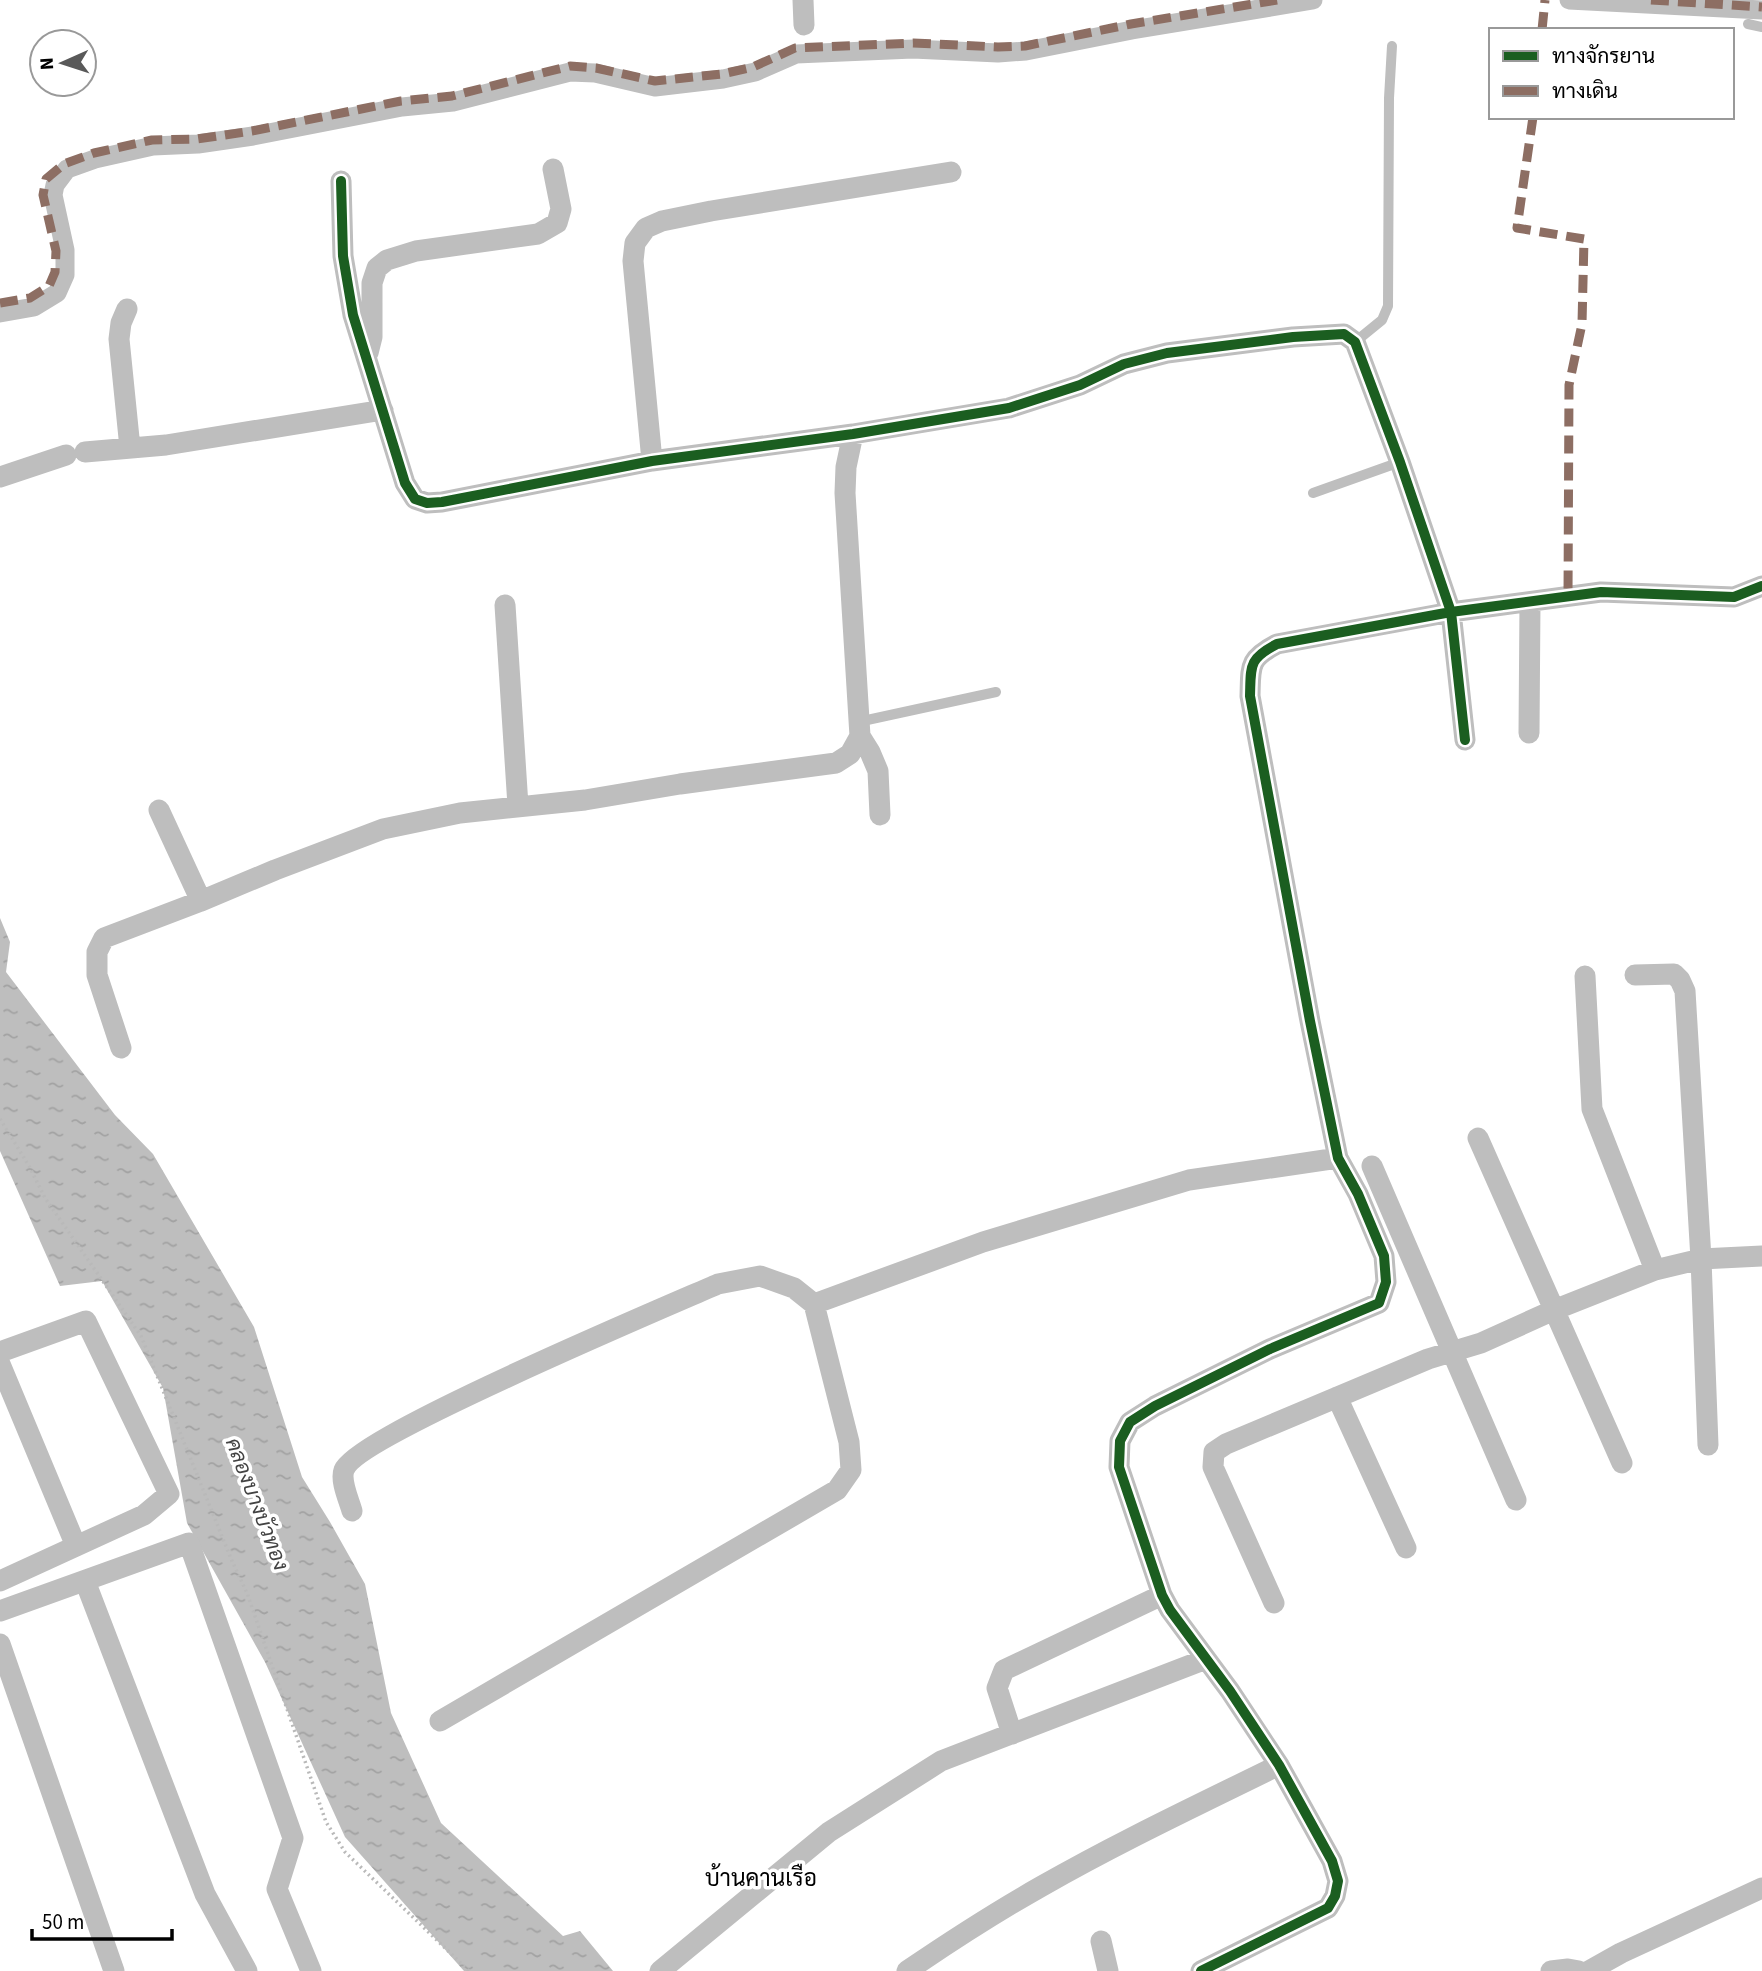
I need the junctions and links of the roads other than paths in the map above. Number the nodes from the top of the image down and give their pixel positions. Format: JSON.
{"nodes":[{"id":1,"x":803,"y":0,"type":"edge"},
{"id":2,"x":1748,"y":24,"type":"dead end"},
{"id":3,"x":804,"y":25,"type":"dead end"},
{"id":4,"x":1762,"y":27,"type":"edge"},
{"id":5,"x":1392,"y":46,"type":"dead end"},
{"id":6,"x":553,"y":169,"type":"dead end"},
{"id":7,"x":951,"y":172,"type":"dead end"},
{"id":8,"x":341,"y":181,"type":"dead end"},
{"id":9,"x":127,"y":309,"type":"dead end"},
{"id":10,"x":1355,"y":342,"type":"junction"},
{"id":11,"x":366,"y":358,"type":"junction"},
{"id":12,"x":383,"y":410,"type":"junction"},
{"id":13,"x":853,"y":434,"type":"junction"},
{"id":14,"x":130,"y":449,"type":"junction"},
{"id":15,"x":652,"y":461,"type":"junction"},
{"id":16,"x":1400,"y":462,"type":"junction"},
{"id":17,"x":0,"y":477,"type":"edge"},
{"id":18,"x":1313,"y":494,"type":"dead end"},
{"id":19,"x":1762,"y":586,"type":"edge"},
{"id":20,"x":1530,"y":601,"type":"junction"},
{"id":21,"x":505,"y":605,"type":"dead end"},
{"id":22,"x":1451,"y":612,"type":"junction"},
{"id":23,"x":996,"y":692,"type":"dead end"},
{"id":24,"x":859,"y":729,"type":"junction"},
{"id":25,"x":1529,"y":733,"type":"dead end"},
{"id":26,"x":1465,"y":740,"type":"dead end"},
{"id":27,"x":518,"y":806,"type":"junction"},
{"id":28,"x":159,"y":810,"type":"dead end"},
{"id":29,"x":880,"y":815,"type":"dead end"},
{"id":30,"x":201,"y":901,"type":"junction"},
{"id":31,"x":1585,"y":975,"type":"dead end"},
{"id":32,"x":1634,"y":975,"type":"dead end"},
{"id":33,"x":121,"y":1048,"type":"dead end"},
{"id":34,"x":1478,"y":1138,"type":"dead end"},
{"id":35,"x":1338,"y":1158,"type":"junction"},
{"id":36,"x":1372,"y":1166,"type":"dead end"},
{"id":37,"x":1762,"y":1255,"type":"edge"},
{"id":38,"x":1701,"y":1259,"type":"junction"},
{"id":39,"x":1655,"y":1270,"type":"junction"},
{"id":40,"x":814,"y":1304,"type":"junction"},
{"id":41,"x":1554,"y":1310,"type":"junction"},
{"id":42,"x":0,"y":1352,"type":"edge"},
{"id":43,"x":1452,"y":1352,"type":"junction"},
{"id":44,"x":0,"y":1364,"type":"edge"},
{"id":45,"x":1337,"y":1397,"type":"junction"},
{"id":46,"x":1708,"y":1445,"type":"dead end"},
{"id":47,"x":1622,"y":1464,"type":"dead end"},
{"id":48,"x":1516,"y":1500,"type":"dead end"},
{"id":49,"x":352,"y":1511,"type":"dead end"},
{"id":50,"x":76,"y":1546,"type":"junction"},
{"id":51,"x":1406,"y":1548,"type":"dead end"},
{"id":52,"x":0,"y":1581,"type":"edge"},
{"id":53,"x":85,"y":1581,"type":"junction"},
{"id":54,"x":1162,"y":1595,"type":"junction"},
{"id":55,"x":1274,"y":1603,"type":"dead end"},
{"id":56,"x":0,"y":1611,"type":"edge"},
{"id":57,"x":0,"y":1644,"type":"edge"},
{"id":58,"x":1206,"y":1659,"type":"junction"},
{"id":59,"x":440,"y":1721,"type":"dead end"},
{"id":60,"x":1012,"y":1734,"type":"junction"},
{"id":61,"x":1279,"y":1765,"type":"junction"},
{"id":62,"x":1762,"y":1888,"type":"edge"},
{"id":63,"x":1101,"y":1941,"type":"dead end"},
{"id":64,"x":114,"y":1971,"type":"edge"},
{"id":65,"x":247,"y":1971,"type":"edge"},
{"id":66,"x":311,"y":1971,"type":"edge"},
{"id":67,"x":660,"y":1971,"type":"edge"},
{"id":68,"x":907,"y":1971,"type":"edge"},
{"id":69,"x":1108,"y":1971,"type":"edge"},
{"id":70,"x":1201,"y":1971,"type":"edge"},
{"id":71,"x":1551,"y":1971,"type":"edge"},
{"id":72,"x":1579,"y":1971,"type":"edge"},
{"id":73,"x":1589,"y":1971,"type":"edge"}],
"edges":[{"from":1,"to":3,"type":"street"},
{"from":2,"to":4,"type":"lane"},
{"from":5,"to":10,"type":"lane"},
{"from":6,"to":11,"type":"street"},
{"from":7,"to":15,"type":"street"},
{"from":8,"to":11,"type":"street"},
{"from":9,"to":14,"type":"street"},
{"from":10,"to":13,"type":"street"},
{"from":10,"to":16,"type":"street"},
{"from":11,"to":12,"type":"street"},
{"from":12,"to":14,"type":"street"},
{"from":12,"to":15,"type":"street"},
{"from":13,"to":15,"type":"street"},
{"from":13,"to":24,"type":"street"},
{"from":14,"to":17,"type":"street"},
{"from":16,"to":18,"type":"lane"},
{"from":16,"to":22,"type":"street"},
{"from":19,"to":20,"type":"street"},
{"from":20,"to":22,"type":"street"},
{"from":20,"to":25,"type":"street"},
{"from":21,"to":27,"type":"street"},
{"from":22,"to":26,"type":"street"},
{"from":22,"to":35,"type":"street"},
{"from":23,"to":24,"type":"lane"},
{"from":24,"to":27,"type":"street"},
{"from":24,"to":29,"type":"street"},
{"from":27,"to":30,"type":"street"},
{"from":28,"to":30,"type":"street"},
{"from":30,"to":33,"type":"street"},
{"from":31,"to":39,"type":"street"},
{"from":32,"to":38,"type":"street"},
{"from":34,"to":41,"type":"street"},
{"from":35,"to":40,"type":"street"},
{"from":35,"to":54,"type":"street"},
{"from":36,"to":43,"type":"street"},
{"from":37,"to":38,"type":"street"},
{"from":38,"to":39,"type":"street"},
{"from":38,"to":46,"type":"street"},
{"from":39,"to":41,"type":"street"},
{"from":40,"to":49,"type":"street"},
{"from":40,"to":59,"type":"street"},
{"from":41,"to":43,"type":"street"},
{"from":41,"to":47,"type":"street"},
{"from":42,"to":50,"type":"street"},
{"from":43,"to":45,"type":"street"},
{"from":43,"to":48,"type":"street"},
{"from":44,"to":50,"type":"street"},
{"from":45,"to":51,"type":"street"},
{"from":45,"to":55,"type":"street"},
{"from":50,"to":52,"type":"street"},
{"from":53,"to":56,"type":"street"},
{"from":53,"to":65,"type":"street"},
{"from":53,"to":66,"type":"street"},
{"from":54,"to":58,"type":"street"},
{"from":54,"to":60,"type":"street"},
{"from":57,"to":64,"type":"street"},
{"from":58,"to":60,"type":"street"},
{"from":58,"to":61,"type":"street"},
{"from":60,"to":67,"type":"street"},
{"from":61,"to":68,"type":"street"},
{"from":61,"to":70,"type":"street"},
{"from":62,"to":73,"type":"street"},
{"from":63,"to":69,"type":"street"},
{"from":71,"to":72,"type":"street"}]}
